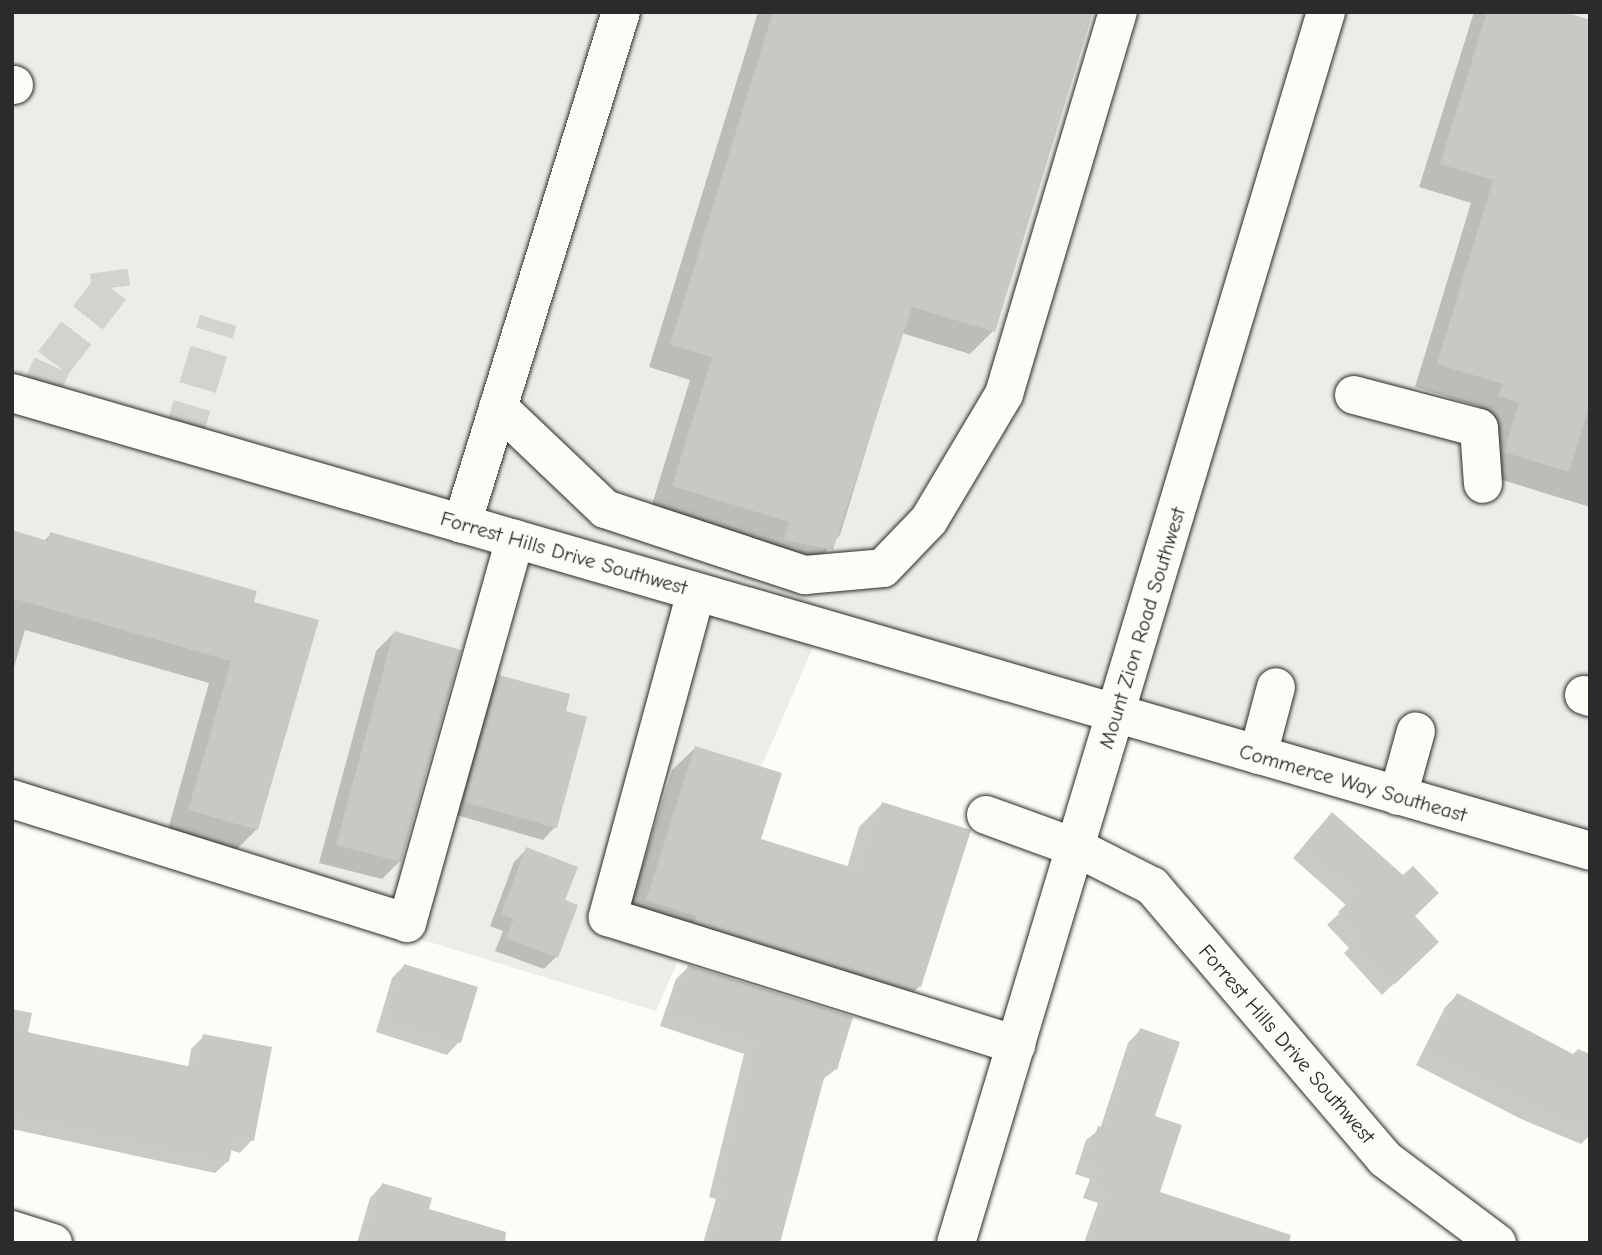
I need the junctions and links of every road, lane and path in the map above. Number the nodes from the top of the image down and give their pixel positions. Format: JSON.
{"nodes":[{"id":1,"x":621,"y":12,"type":"edge"},
{"id":2,"x":1118,"y":12,"type":"edge"},
{"id":3,"x":1326,"y":12,"type":"edge"},
{"id":4,"x":12,"y":393,"type":"edge"},
{"id":5,"x":1354,"y":395,"type":"dead end"},
{"id":6,"x":498,"y":407,"type":"junction"},
{"id":7,"x":1483,"y":484,"type":"dead end"},
{"id":8,"x":462,"y":524,"type":"junction"},
{"id":9,"x":515,"y":539,"type":"junction"},
{"id":10,"x":696,"y":592,"type":"junction"},
{"id":11,"x":1276,"y":687,"type":"dead end"},
{"id":12,"x":1116,"y":714,"type":"junction"},
{"id":13,"x":1416,"y":731,"type":"dead end"},
{"id":14,"x":1258,"y":755,"type":"junction"},
{"id":15,"x":1398,"y":796,"type":"junction"},
{"id":16,"x":12,"y":799,"type":"edge"},
{"id":17,"x":986,"y":815,"type":"dead end"},
{"id":18,"x":1077,"y":848,"type":"junction"},
{"id":19,"x":1590,"y":852,"type":"edge"},
{"id":20,"x":1016,"y":1045,"type":"junction"},
{"id":21,"x":12,"y":1230,"type":"edge"},
{"id":22,"x":53,"y":1243,"type":"edge"},
{"id":23,"x":956,"y":1243,"type":"edge"},
{"id":24,"x":1497,"y":1243,"type":"edge"}],
"edges":[{"from":1,"to":6,"type":"street"},
{"from":2,"to":6,"type":"street"},
{"from":3,"to":12,"type":"street","name":"Mount Zion Road Southwest"},
{"from":4,"to":8,"type":"street","name":"Forrest Hills Drive Southwest"},
{"from":5,"to":7,"type":"street"},
{"from":6,"to":8,"type":"street"},
{"from":8,"to":9,"type":"street","name":"Forrest Hills Drive Southwest"},
{"from":9,"to":10,"type":"street","name":"Forrest Hills Drive Southwest"},
{"from":9,"to":16,"type":"street"},
{"from":10,"to":12,"type":"street","name":"Forrest Hills Drive Southwest"},
{"from":10,"to":20,"type":"street"},
{"from":11,"to":14,"type":"street"},
{"from":12,"to":14,"type":"street","name":"Commerce Way Southeast"},
{"from":12,"to":18,"type":"street","name":"Mount Zion Road Southwest"},
{"from":13,"to":15,"type":"street"},
{"from":14,"to":15,"type":"street","name":"Commerce Way Southeast"},
{"from":15,"to":19,"type":"street","name":"Commerce Way Southeast"},
{"from":17,"to":18,"type":"street","name":"Forrest Hills Drive Southwest"},
{"from":18,"to":20,"type":"street","name":"Mount Zion Road Southwest"},
{"from":18,"to":24,"type":"street","name":"Forrest Hills Drive Southwest"},
{"from":20,"to":23,"type":"street","name":"Mount Zion Road Southwest"},
{"from":21,"to":22,"type":"street"}]}
